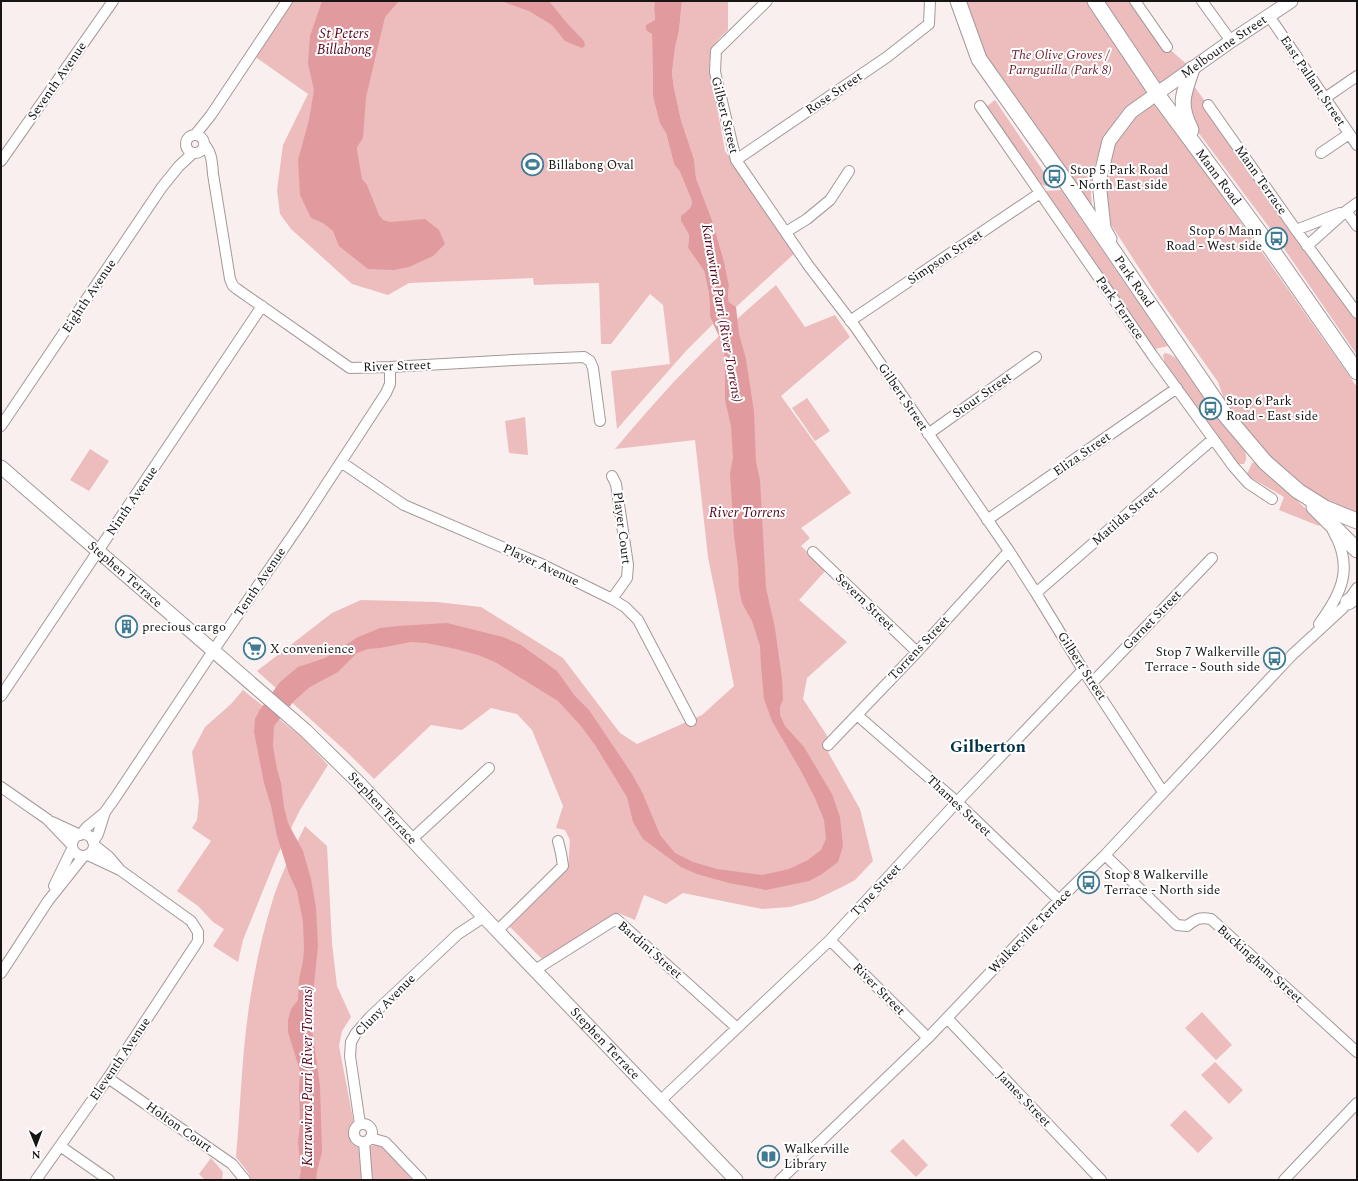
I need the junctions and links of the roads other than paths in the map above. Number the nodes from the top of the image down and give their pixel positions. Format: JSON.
{"nodes":[{"id":1,"x":113,"y":1,"type":"edge"},
{"id":2,"x":287,"y":1,"type":"edge"},
{"id":3,"x":768,"y":1,"type":"edge"},
{"id":4,"x":930,"y":1,"type":"edge"},
{"id":5,"x":958,"y":1,"type":"edge"},
{"id":6,"x":1095,"y":1,"type":"edge"},
{"id":7,"x":1135,"y":1,"type":"edge"},
{"id":8,"x":1202,"y":1,"type":"edge"},
{"id":9,"x":1291,"y":1,"type":"edge"},
{"id":10,"x":1269,"y":16,"type":"junction"},
{"id":11,"x":1231,"y":41,"type":"junction"},
{"id":12,"x":1167,"y":47,"type":"dead end"},
{"id":13,"x":1192,"y":68,"type":"junction"},
{"id":14,"x":1357,"y":76,"type":"edge"},
{"id":15,"x":1157,"y":93,"type":"junction"},
{"id":16,"x":1325,"y":98,"type":"junction"},
{"id":17,"x":1208,"y":105,"type":"dead end"},
{"id":18,"x":980,"y":106,"type":"dead end"},
{"id":19,"x":1349,"y":134,"type":"junction"},
{"id":20,"x":201,"y":140,"type":"junction"},
{"id":21,"x":1357,"y":145,"type":"edge"},
{"id":22,"x":192,"y":152,"type":"junction"},
{"id":23,"x":1321,"y":153,"type":"dead end"},
{"id":24,"x":736,"y":160,"type":"junction"},
{"id":25,"x":1,"y":161,"type":"edge"},
{"id":26,"x":1212,"y":168,"type":"junction"},
{"id":27,"x":849,"y":171,"type":"dead end"},
{"id":28,"x":213,"y":174,"type":"junction"},
{"id":29,"x":1040,"y":193,"type":"junction"},
{"id":30,"x":1357,"y":203,"type":"edge"},
{"id":31,"x":1346,"y":210,"type":"junction"},
{"id":32,"x":1357,"y":226,"type":"edge"},
{"id":33,"x":1296,"y":230,"type":"junction"},
{"id":34,"x":786,"y":232,"type":"junction"},
{"id":35,"x":1307,"y":246,"type":"junction"},
{"id":36,"x":1125,"y":268,"type":"junction"},
{"id":37,"x":262,"y":306,"type":"junction"},
{"id":38,"x":1357,"y":313,"type":"edge"},
{"id":39,"x":850,"y":321,"type":"junction"},
{"id":40,"x":1036,"y":357,"type":"dead end"},
{"id":41,"x":390,"y":367,"type":"junction"},
{"id":42,"x":1357,"y":372,"type":"edge"},
{"id":43,"x":1177,"y":388,"type":"junction"},
{"id":44,"x":600,"y":421,"type":"dead end"},
{"id":45,"x":1,"y":426,"type":"edge"},
{"id":46,"x":928,"y":434,"type":"junction"},
{"id":47,"x":1213,"y":439,"type":"junction"},
{"id":48,"x":341,"y":462,"type":"junction"},
{"id":49,"x":1,"y":467,"type":"edge"},
{"id":50,"x":612,"y":476,"type":"dead end"},
{"id":51,"x":1298,"y":491,"type":"junction"},
{"id":52,"x":1272,"y":499,"type":"dead end"},
{"id":53,"x":987,"y":520,"type":"junction"},
{"id":54,"x":1327,"y":520,"type":"junction"},
{"id":55,"x":1357,"y":521,"type":"edge"},
{"id":56,"x":1357,"y":550,"type":"edge"},
{"id":57,"x":99,"y":551,"type":"junction"},
{"id":58,"x":1009,"y":551,"type":"junction"},
{"id":59,"x":813,"y":552,"type":"dead end"},
{"id":60,"x":1212,"y":558,"type":"dead end"},
{"id":61,"x":1357,"y":588,"type":"edge"},
{"id":62,"x":1036,"y":593,"type":"junction"},
{"id":63,"x":612,"y":599,"type":"junction"},
{"id":64,"x":1352,"y":599,"type":"edge"},
{"id":65,"x":1306,"y":641,"type":"junction"},
{"id":66,"x":213,"y":651,"type":"junction"},
{"id":67,"x":916,"y":652,"type":"junction"},
{"id":68,"x":1083,"y":670,"type":"junction"},
{"id":69,"x":1092,"y":683,"type":"junction"},
{"id":70,"x":1,"y":696,"type":"edge"},
{"id":71,"x":857,"y":715,"type":"junction"},
{"id":72,"x":691,"y":721,"type":"dead end"},
{"id":73,"x":828,"y":745,"type":"dead end"},
{"id":74,"x":489,"y":768,"type":"dead end"},
{"id":75,"x":1,"y":787,"type":"edge"},
{"id":76,"x":1163,"y":792,"type":"junction"},
{"id":77,"x":957,"y":802,"type":"junction"},
{"id":78,"x":105,"y":812,"type":"junction"},
{"id":79,"x":47,"y":819,"type":"junction"},
{"id":80,"x":81,"y":834,"type":"junction"},
{"id":81,"x":411,"y":840,"type":"junction"},
{"id":82,"x":558,"y":841,"type":"dead end"},
{"id":83,"x":94,"y":843,"type":"junction"},
{"id":84,"x":72,"y":847,"type":"junction"},
{"id":85,"x":1105,"y":855,"type":"junction"},
{"id":86,"x":85,"y":856,"type":"junction"},
{"id":87,"x":120,"y":870,"type":"junction"},
{"id":88,"x":1059,"y":900,"type":"junction"},
{"id":89,"x":48,"y":901,"type":"junction"},
{"id":90,"x":484,"y":917,"type":"junction"},
{"id":91,"x":497,"y":931,"type":"junction"},
{"id":92,"x":830,"y":940,"type":"junction"},
{"id":93,"x":535,"y":970,"type":"junction"},
{"id":94,"x":1,"y":973,"type":"edge"},
{"id":95,"x":947,"y":1018,"type":"junction"},
{"id":96,"x":737,"y":1028,"type":"junction"},
{"id":97,"x":928,"y":1038,"type":"junction"},
{"id":98,"x":1357,"y":1052,"type":"edge"},
{"id":99,"x":108,"y":1078,"type":"junction"},
{"id":100,"x":660,"y":1102,"type":"junction"},
{"id":101,"x":1357,"y":1103,"type":"edge"},
{"id":102,"x":360,"y":1124,"type":"junction"},
{"id":103,"x":367,"y":1140,"type":"junction"},
{"id":104,"x":60,"y":1146,"type":"junction"},
{"id":105,"x":245,"y":1179,"type":"edge"},
{"id":106,"x":36,"y":1180,"type":"edge"},
{"id":107,"x":109,"y":1180,"type":"edge"},
{"id":108,"x":367,"y":1180,"type":"edge"},
{"id":109,"x":421,"y":1180,"type":"edge"},
{"id":110,"x":736,"y":1180,"type":"edge"},
{"id":111,"x":780,"y":1180,"type":"edge"},
{"id":112,"x":1101,"y":1180,"type":"edge"},
{"id":113,"x":1284,"y":1180,"type":"edge"}],
"edges":[{"from":1,"to":25,"type":"street","name":"Seventh Avenue"},
{"from":2,"to":20,"type":"street"},
{"from":3,"to":24,"type":"street","name":"Gilbert Street"},
{"from":4,"to":24,"type":"street","name":"Rose Street"},
{"from":5,"to":36,"type":"highway","name":"Park Road"},
{"from":6,"to":15,"type":"highway","name":"Mann Road"},
{"from":7,"to":12,"type":"street"},
{"from":8,"to":11,"type":"street"},
{"from":9,"to":10,"type":"main road","name":"Melbourne Street"},
{"from":10,"to":11,"type":"main road","name":"Melbourne Street"},
{"from":10,"to":16,"type":"street","name":"East Pallant Street"},
{"from":11,"to":13,"type":"main road","name":"Melbourne Street"},
{"from":13,"to":15,"type":"main road","name":"Melbourne Street"},
{"from":13,"to":26,"type":"highway"},
{"from":14,"to":16,"type":"street"},
{"from":15,"to":26,"type":"highway","name":"Mann Road"},
{"from":15,"to":36,"type":"main road","name":"Melbourne Street"},
{"from":16,"to":19,"type":"street","name":"East Pallant Street"},
{"from":17,"to":33,"type":"street","name":"Mann Terrace"},
{"from":18,"to":29,"type":"street","name":"Park Terrace"},
{"from":19,"to":21,"type":"street","name":"East Pallant Street"},
{"from":19,"to":23,"type":"street"},
{"from":20,"to":22,"type":"street"},
{"from":20,"to":22,"type":"street"},
{"from":20,"to":28,"type":"street","name":"River Street"},
{"from":22,"to":28,"type":"street","name":"River Street"},
{"from":22,"to":45,"type":"street","name":"Eighth Avenue"},
{"from":24,"to":34,"type":"street","name":"Gilbert Street"},
{"from":26,"to":42,"type":"highway","name":"Mann Road"},
{"from":27,"to":34,"type":"street"},
{"from":28,"to":37,"type":"street","name":"River Street"},
{"from":29,"to":39,"type":"street","name":"Simpson Street"},
{"from":29,"to":43,"type":"street","name":"Park Terrace"},
{"from":30,"to":31,"type":"street"},
{"from":31,"to":32,"type":"street"},
{"from":31,"to":33,"type":"street"},
{"from":31,"to":35,"type":"street"},
{"from":33,"to":35,"type":"street","name":"Mann Terrace"},
{"from":34,"to":39,"type":"street","name":"Gilbert Street"},
{"from":35,"to":38,"type":"street","name":"Mann Terrace"},
{"from":36,"to":51,"type":"highway","name":"Park Road"},
{"from":37,"to":41,"type":"street","name":"River Street"},
{"from":37,"to":57,"type":"street","name":"Ninth Avenue"},
{"from":39,"to":46,"type":"street","name":"Gilbert Street"},
{"from":40,"to":46,"type":"street","name":"Stour Street"},
{"from":41,"to":44,"type":"street","name":"River Street"},
{"from":41,"to":48,"type":"street","name":"Tenth Avenue"},
{"from":43,"to":47,"type":"street","name":"Park Terrace"},
{"from":43,"to":53,"type":"street","name":"Eliza Street"},
{"from":46,"to":53,"type":"street","name":"Gilbert Street"},
{"from":47,"to":52,"type":"street","name":"Park Terrace"},
{"from":47,"to":62,"type":"street","name":"Matilda Street"},
{"from":48,"to":63,"type":"street","name":"Player Avenue"},
{"from":48,"to":66,"type":"street","name":"Tenth Avenue"},
{"from":49,"to":57,"type":"main road","name":"Stephen Terrace"},
{"from":50,"to":63,"type":"street","name":"Player Court"},
{"from":51,"to":54,"type":"highway"},
{"from":51,"to":55,"type":"highway","name":"Park Road"},
{"from":53,"to":58,"type":"street","name":"Gilbert Street"},
{"from":54,"to":56,"type":"highway"},
{"from":54,"to":65,"type":"street","name":"Walkerville Terrace"},
{"from":57,"to":66,"type":"main road","name":"Stephen Terrace"},
{"from":57,"to":70,"type":"street","name":"Ninth Avenue"},
{"from":58,"to":62,"type":"street","name":"Gilbert Street"},
{"from":58,"to":67,"type":"street","name":"Torrens Street"},
{"from":59,"to":67,"type":"street","name":"Severn Street"},
{"from":60,"to":69,"type":"street","name":"Garnet Street"},
{"from":61,"to":64,"type":"street","name":"Walkerville Terrace"},
{"from":62,"to":68,"type":"street","name":"Gilbert Street"},
{"from":63,"to":72,"type":"street","name":"Player Avenue"},
{"from":64,"to":65,"type":"street","name":"Walkerville Terrace"},
{"from":65,"to":76,"type":"street","name":"Walkerville Terrace"},
{"from":66,"to":78,"type":"street","name":"Tenth Avenue"},
{"from":66,"to":81,"type":"main road","name":"Stephen Terrace"},
{"from":67,"to":71,"type":"street","name":"Torrens Street"},
{"from":68,"to":69,"type":"street","name":"Gilbert Street"},
{"from":68,"to":77,"type":"street","name":"Tyne Street"},
{"from":69,"to":76,"type":"street","name":"Gilbert Street"},
{"from":71,"to":73,"type":"street","name":"Torrens Street"},
{"from":71,"to":77,"type":"street","name":"Thames Street"},
{"from":74,"to":81,"type":"street"},
{"from":75,"to":79,"type":"street"},
{"from":76,"to":85,"type":"street","name":"Walkerville Terrace"},
{"from":77,"to":88,"type":"street","name":"Thames Street"},
{"from":77,"to":92,"type":"street","name":"Tyne Street"},
{"from":78,"to":80,"type":"street","name":"Tenth Avenue"},
{"from":78,"to":83,"type":"street","name":"Tenth Avenue"},
{"from":79,"to":80,"type":"street"},
{"from":79,"to":84,"type":"street"},
{"from":80,"to":83,"type":"street"},
{"from":80,"to":84,"type":"street"},
{"from":81,"to":90,"type":"main road","name":"Stephen Terrace"},
{"from":82,"to":91,"type":"street"},
{"from":83,"to":86,"type":"street"},
{"from":83,"to":87,"type":"street"},
{"from":84,"to":86,"type":"street"},
{"from":84,"to":89,"type":"street"},
{"from":85,"to":88,"type":"street","name":"Walkerville Terrace"},
{"from":85,"to":98,"type":"street","name":"Buckingham Street"},
{"from":86,"to":87,"type":"street"},
{"from":86,"to":89,"type":"street"},
{"from":87,"to":99,"type":"street","name":"Eleventh Avenue"},
{"from":88,"to":95,"type":"street","name":"Walkerville Terrace"},
{"from":89,"to":94,"type":"street"},
{"from":90,"to":91,"type":"main road","name":"Stephen Terrace"},
{"from":90,"to":102,"type":"street","name":"Cluny Avenue"},
{"from":91,"to":93,"type":"main road","name":"Stephen Terrace"},
{"from":92,"to":96,"type":"street","name":"Tyne Street"},
{"from":92,"to":97,"type":"street","name":"River Street"},
{"from":93,"to":96,"type":"street","name":"Bardini Street"},
{"from":93,"to":100,"type":"main road","name":"Stephen Terrace"},
{"from":95,"to":97,"type":"street","name":"Walkerville Terrace"},
{"from":95,"to":112,"type":"street","name":"James Street"},
{"from":96,"to":100,"type":"street","name":"Tyne Street"},
{"from":97,"to":111,"type":"street","name":"Walkerville Terrace"},
{"from":99,"to":104,"type":"street","name":"Eleventh Avenue"},
{"from":99,"to":105,"type":"street","name":"Holton Court"},
{"from":100,"to":110,"type":"main road","name":"Stephen Terrace"},
{"from":101,"to":113,"type":"street"},
{"from":102,"to":103,"type":"street"},
{"from":102,"to":103,"type":"street"},
{"from":103,"to":108,"type":"street"},
{"from":103,"to":109,"type":"street"},
{"from":104,"to":106,"type":"street","name":"Eleventh Avenue"},
{"from":104,"to":107,"type":"street"}]}
